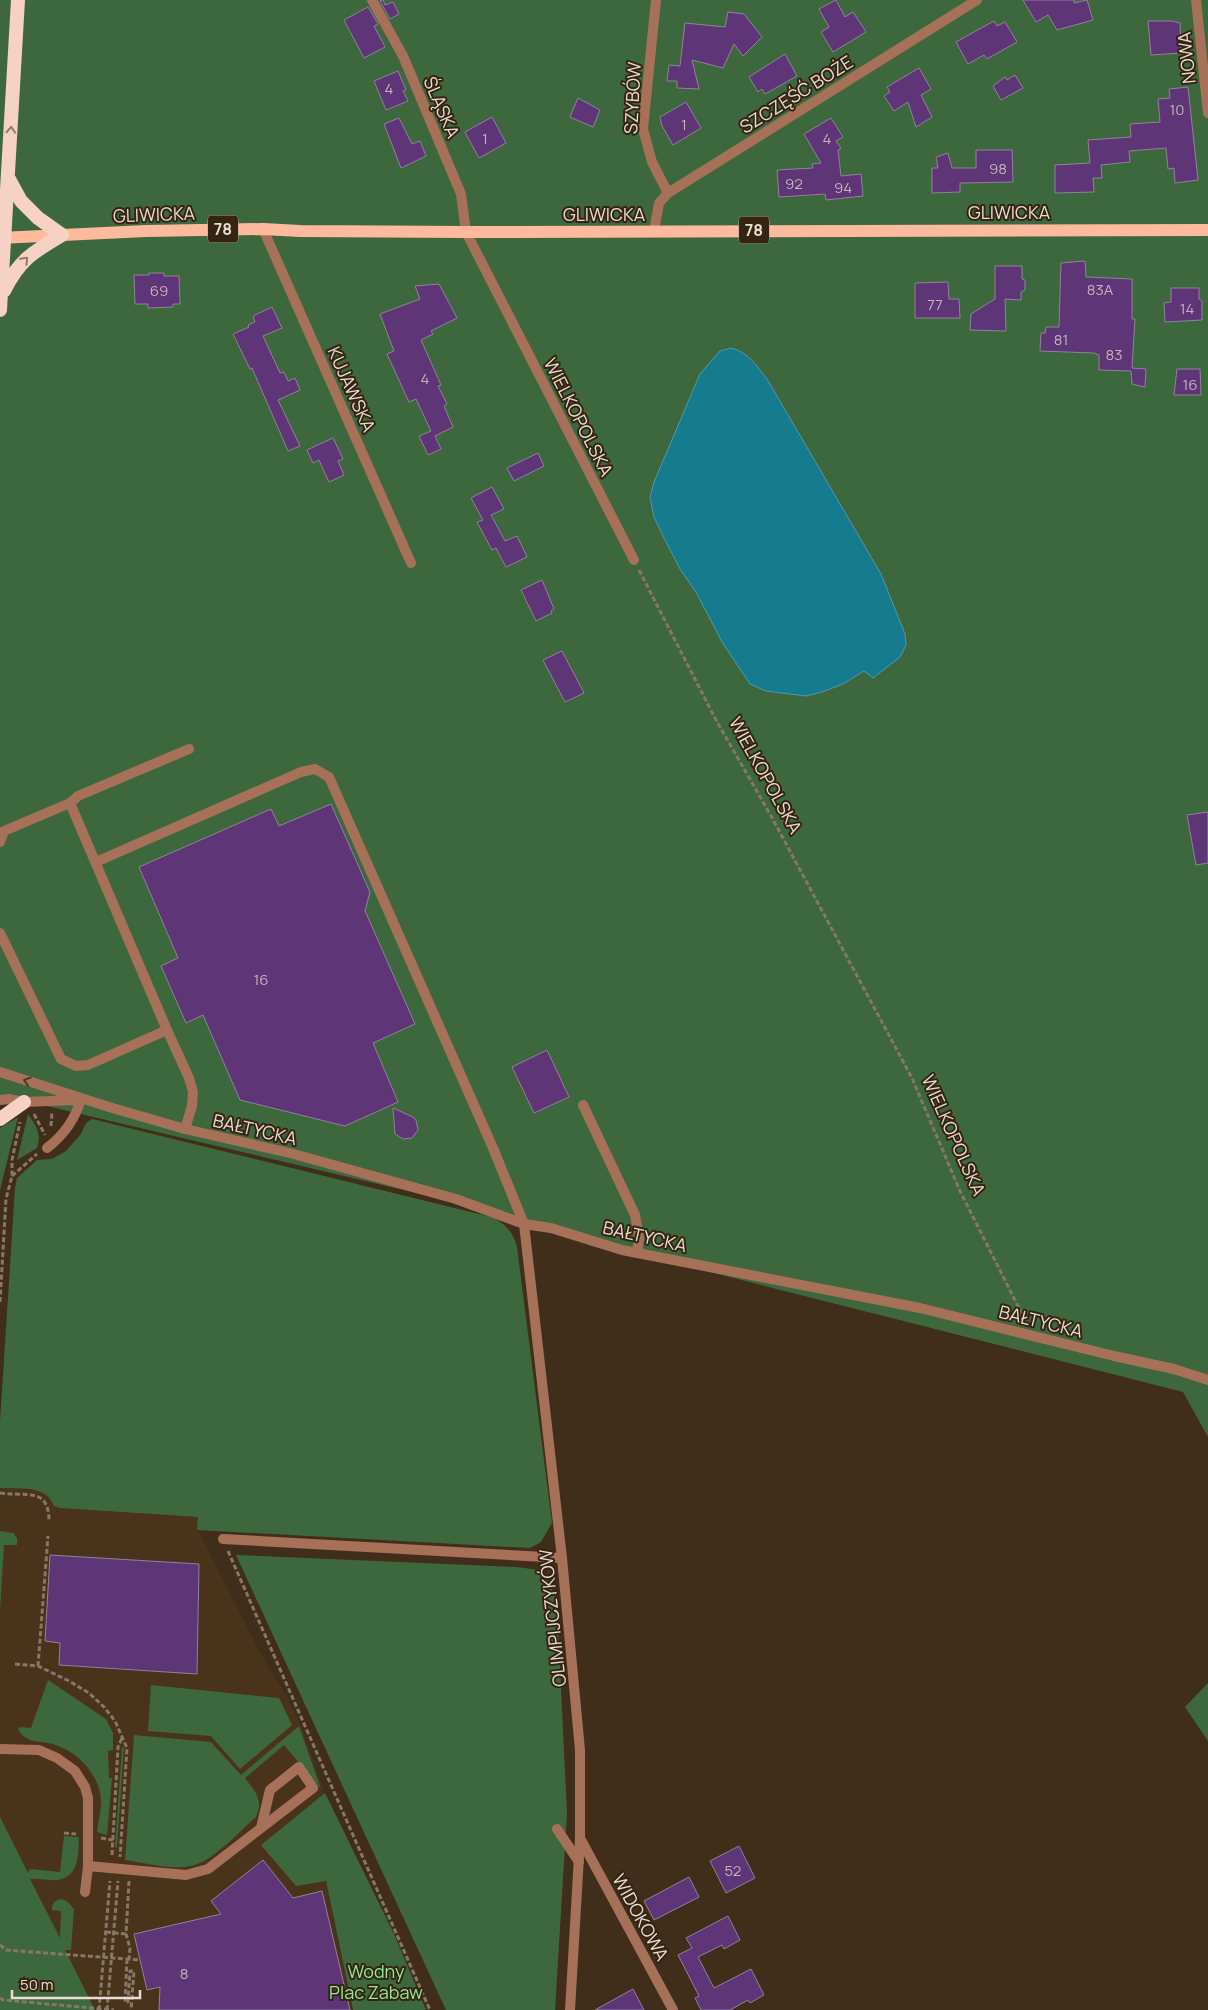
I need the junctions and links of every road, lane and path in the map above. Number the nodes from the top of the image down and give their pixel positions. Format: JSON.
{"nodes":[{"id":1,"x":18,"y":0,"type":"edge"},
{"id":2,"x":372,"y":0,"type":"edge"},
{"id":3,"x":656,"y":0,"type":"edge"},
{"id":4,"x":977,"y":0,"type":"edge"},
{"id":5,"x":1196,"y":0,"type":"edge"},
{"id":6,"x":1208,"y":113,"type":"edge"},
{"id":7,"x":9,"y":179,"type":"junction"},
{"id":8,"x":668,"y":193,"type":"junction"},
{"id":9,"x":263,"y":229,"type":"junction"},
{"id":10,"x":1208,"y":230,"type":"edge"},
{"id":11,"x":654,"y":231,"type":"junction"},
{"id":12,"x":466,"y":232,"type":"junction"},
{"id":13,"x":62,"y":234,"type":"junction"},
{"id":14,"x":3,"y":238,"type":"edge"},
{"id":15,"x":0,"y":304,"type":"edge"},
{"id":16,"x":634,"y":560,"type":"joint"},
{"id":17,"x":411,"y":563,"type":"dead end"},
{"id":18,"x":189,"y":749,"type":"dead end"},
{"id":19,"x":70,"y":803,"type":"junction"},
{"id":20,"x":0,"y":842,"type":"edge"},
{"id":21,"x":96,"y":862,"type":"junction"},
{"id":22,"x":0,"y":933,"type":"edge"},
{"id":23,"x":167,"y":1030,"type":"junction"},
{"id":24,"x":0,"y":1072,"type":"edge"},
{"id":25,"x":81,"y":1099,"type":"junction"},
{"id":26,"x":0,"y":1100,"type":"edge"},
{"id":27,"x":583,"y":1105,"type":"dead end"},
{"id":28,"x":23,"y":1108,"type":"junction"},
{"id":29,"x":0,"y":1119,"type":"edge"},
{"id":30,"x":185,"y":1129,"type":"junction"},
{"id":31,"x":47,"y":1148,"type":"junction"},
{"id":32,"x":12,"y":1176,"type":"junction"},
{"id":33,"x":524,"y":1224,"type":"junction"},
{"id":34,"x":637,"y":1253,"type":"junction"},
{"id":35,"x":0,"y":1302,"type":"edge"},
{"id":36,"x":1033,"y":1336,"type":"junction"},
{"id":37,"x":1208,"y":1380,"type":"edge"},
{"id":38,"x":0,"y":1493,"type":"edge"},
{"id":39,"x":49,"y":1521,"type":"dead end"},
{"id":40,"x":48,"y":1536,"type":"dead end"},
{"id":41,"x":223,"y":1539,"type":"joint"},
{"id":42,"x":562,"y":1558,"type":"junction"},
{"id":43,"x":15,"y":1664,"type":"dead end"},
{"id":44,"x":38,"y":1666,"type":"junction"},
{"id":45,"x":122,"y":1738,"type":"junction"},
{"id":46,"x":0,"y":1749,"type":"edge"},
{"id":47,"x":260,"y":1828,"type":"junction"},
{"id":48,"x":557,"y":1829,"type":"dead end"},
{"id":49,"x":64,"y":1833,"type":"dead end"},
{"id":50,"x":79,"y":1834,"type":"dead end"},
{"id":51,"x":96,"y":1837,"type":"dead end"},
{"id":52,"x":580,"y":1839,"type":"junction"},
{"id":53,"x":113,"y":1840,"type":"junction"},
{"id":54,"x":112,"y":1859,"type":"dead end"},
{"id":55,"x":119,"y":1861,"type":"dead end"},
{"id":56,"x":579,"y":1862,"type":"junction"},
{"id":57,"x":88,"y":1866,"type":"junction"},
{"id":58,"x":129,"y":1871,"type":"junction"},
{"id":59,"x":110,"y":1881,"type":"dead end"},
{"id":60,"x":118,"y":1881,"type":"dead end"},
{"id":61,"x":85,"y":1892,"type":"dead end"},
{"id":62,"x":106,"y":1932,"type":"junction"},
{"id":63,"x":113,"y":1933,"type":"junction"},
{"id":64,"x":126,"y":1934,"type":"junction"},
{"id":65,"x":0,"y":1945,"type":"edge"},
{"id":66,"x":105,"y":1958,"type":"junction"},
{"id":67,"x":110,"y":1958,"type":"junction"},
{"id":68,"x":128,"y":1959,"type":"junction"},
{"id":69,"x":140,"y":1960,"type":"dead end"},
{"id":70,"x":0,"y":1998,"type":"edge"},
{"id":71,"x":99,"y":2009,"type":"edge"},
{"id":72,"x":107,"y":2010,"type":"edge"},
{"id":73,"x":114,"y":2010,"type":"edge"},
{"id":74,"x":132,"y":2010,"type":"edge"},
{"id":75,"x":430,"y":2010,"type":"edge"},
{"id":76,"x":570,"y":2010,"type":"edge"},
{"id":77,"x":673,"y":2010,"type":"edge"}],
"edges":[{"from":7,"to":1,"type":"highway","one_way":true},
{"from":2,"to":12,"type":"street","name":"ŚLĄSKA"},
{"from":3,"to":8,"type":"street","name":"SZYBÓW"},
{"from":4,"to":8,"type":"street","name":"SZCZĘŚĆ BOŻE"},
{"from":5,"to":6,"type":"street","name":"NOWA"},
{"from":7,"to":13,"type":"highway"},
{"from":7,"to":14,"type":"highway"},
{"from":8,"to":11,"type":"street"},
{"from":9,"to":12,"type":"main road","name":"GLIWICKA","number":"78"},
{"from":9,"to":13,"type":"main road","name":"GLIWICKA","number":"78"},
{"from":9,"to":17,"type":"street","name":"KUJAWSKA"},
{"from":10,"to":11,"type":"main road","name":"GLIWICKA","number":"78"},
{"from":11,"to":12,"type":"main road","name":"GLIWICKA","number":"78"},
{"from":12,"to":16,"type":"street","name":"WIELKOPOLSKA"},
{"from":13,"to":14,"type":"main road","name":"GLIWICKA","number":"78"},
{"from":15,"to":13,"type":"highway","one_way":true},
{"from":14,"to":15,"type":"highway"},
{"from":16,"to":36,"type":"path","name":"WIELKOPOLSKA"},
{"from":18,"to":19,"type":"street"},
{"from":19,"to":20,"type":"street"},
{"from":19,"to":21,"type":"street"},
{"from":21,"to":23,"type":"street"},
{"from":21,"to":33,"type":"street","name":"OLIMPIJCZYKÓW"},
{"from":22,"to":23,"type":"street"},
{"from":23,"to":30,"type":"street"},
{"from":25,"to":24,"type":"street","name":"BAŁTYCKA","one_way":true},
{"from":25,"to":28,"type":"street","name":"BAŁTYCKA"},
{"from":25,"to":30,"type":"street","name":"BAŁTYCKA"},
{"from":25,"to":31,"type":"street"},
{"from":26,"to":28,"type":"street","name":"BAŁTYCKA"},
{"from":27,"to":34,"type":"street"},
{"from":28,"to":29,"type":"highway"},
{"from":28,"to":31,"type":"path"},
{"from":28,"to":32,"type":"path"},
{"from":30,"to":33,"type":"street","name":"BAŁTYCKA"},
{"from":31,"to":32,"type":"path"},
{"from":32,"to":35,"type":"path"},
{"from":33,"to":34,"type":"street","name":"BAŁTYCKA"},
{"from":33,"to":42,"type":"street","name":"OLIMPIJCZYKÓW"},
{"from":34,"to":36,"type":"street","name":"BAŁTYCKA"},
{"from":36,"to":37,"type":"street","name":"BAŁTYCKA"},
{"from":38,"to":39,"type":"path"},
{"from":40,"to":44,"type":"path"},
{"from":41,"to":42,"type":"street"},
{"from":41,"to":75,"type":"path"},
{"from":42,"to":52,"type":"street","name":"OLIMPIJCZYKÓW"},
{"from":43,"to":44,"type":"path"},
{"from":44,"to":45,"type":"path"},
{"from":45,"to":53,"type":"path"},
{"from":45,"to":55,"type":"path"},
{"from":46,"to":57,"type":"street"},
{"from":47,"to":47,"type":"street"},
{"from":47,"to":58,"type":"street"},
{"from":48,"to":56,"type":"street"},
{"from":49,"to":50,"type":"path"},
{"from":51,"to":53,"type":"path"},
{"from":52,"to":56,"type":"street","name":"OLIMPIJCZYKÓW"},
{"from":52,"to":77,"type":"street","name":"WIDOKOWA"},
{"from":53,"to":54,"type":"path"},
{"from":56,"to":76,"type":"street","name":"OLIMPIJCZYKÓW"},
{"from":57,"to":58,"type":"street"},
{"from":57,"to":61,"type":"street"},
{"from":58,"to":64,"type":"path"},
{"from":59,"to":62,"type":"path"},
{"from":60,"to":63,"type":"path"},
{"from":62,"to":63,"type":"path"},
{"from":62,"to":66,"type":"path"},
{"from":63,"to":64,"type":"path"},
{"from":63,"to":67,"type":"path"},
{"from":64,"to":68,"type":"path"},
{"from":65,"to":66,"type":"path"},
{"from":66,"to":67,"type":"path"},
{"from":66,"to":71,"type":"path"},
{"from":67,"to":68,"type":"path"},
{"from":67,"to":72,"type":"path"},
{"from":68,"to":69,"type":"path"},
{"from":68,"to":74,"type":"path"},
{"from":70,"to":71,"type":"path"},
{"from":71,"to":72,"type":"path"},
{"from":72,"to":73,"type":"path"}]}
